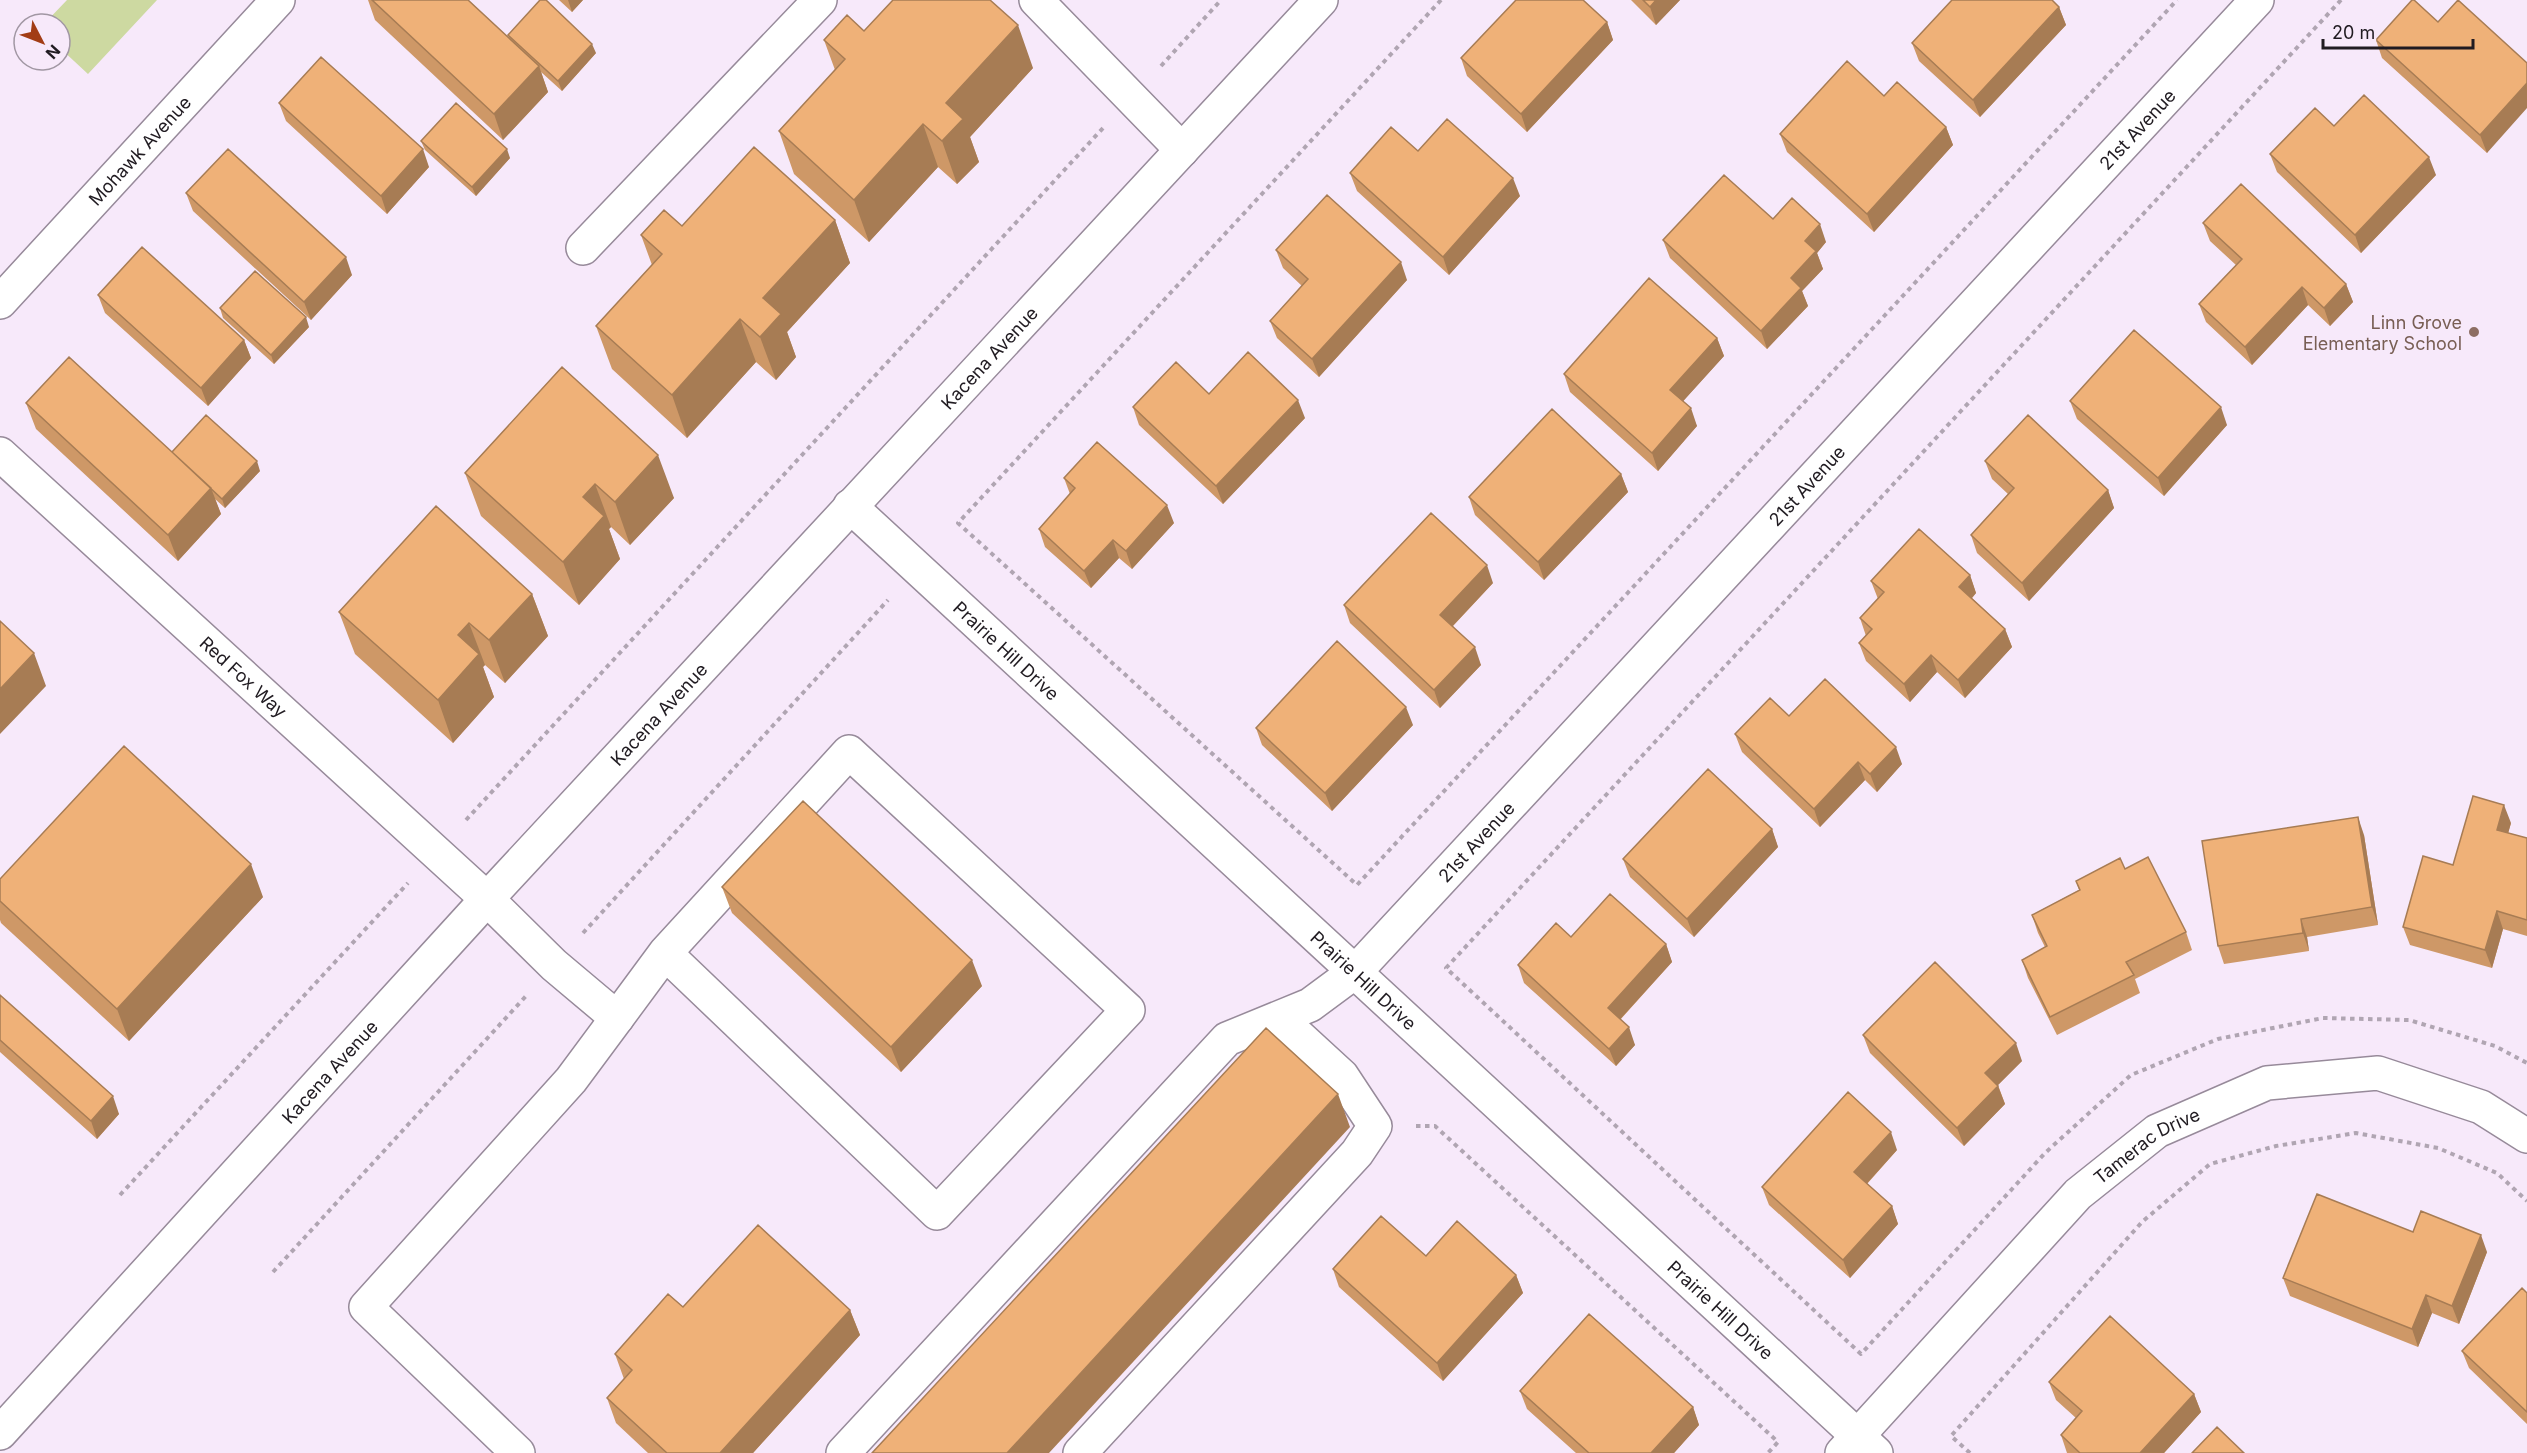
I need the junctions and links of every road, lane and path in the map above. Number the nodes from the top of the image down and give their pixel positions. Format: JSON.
{"nodes":[{"id":1,"x":278,"y":0,"type":"edge"},
{"id":2,"x":820,"y":0,"type":"edge"},
{"id":3,"x":1036,"y":0,"type":"edge"},
{"id":4,"x":1221,"y":0,"type":"edge"},
{"id":5,"x":1321,"y":0,"type":"edge"},
{"id":6,"x":1442,"y":0,"type":"edge"},
{"id":7,"x":2177,"y":0,"type":"edge"},
{"id":8,"x":2257,"y":0,"type":"edge"},
{"id":9,"x":2341,"y":0,"type":"edge"},
{"id":10,"x":1131,"y":98,"type":"junction"},
{"id":11,"x":1182,"y":150,"type":"junction"},
{"id":12,"x":583,"y":248,"type":"dead end"},
{"id":13,"x":0,"y":302,"type":"edge"},
{"id":14,"x":0,"y":454,"type":"edge"},
{"id":15,"x":850,"y":506,"type":"junction"},
{"id":16,"x":436,"y":853,"type":"junction"},
{"id":17,"x":486,"y":899,"type":"junction"},
{"id":18,"x":665,"y":953,"type":"junction"},
{"id":19,"x":1356,"y":970,"type":"junction"},
{"id":20,"x":616,"y":1018,"type":"junction"},
{"id":21,"x":1280,"y":1019,"type":"junction"},
{"id":22,"x":2527,"y":1063,"type":"edge"},
{"id":23,"x":1435,"y":1126,"type":"dead end"},
{"id":24,"x":2527,"y":1136,"type":"edge"},
{"id":25,"x":120,"y":1194,"type":"dead end"},
{"id":26,"x":2527,"y":1201,"type":"edge"},
{"id":27,"x":0,"y":1432,"type":"edge"},
{"id":28,"x":1859,"y":1447,"type":"edge"},
{"id":29,"x":518,"y":1453,"type":"edge"},
{"id":30,"x":843,"y":1453,"type":"edge"},
{"id":31,"x":1080,"y":1453,"type":"edge"},
{"id":32,"x":1768,"y":1453,"type":"edge"},
{"id":33,"x":1970,"y":1453,"type":"edge"}],
"edges":[{"from":1,"to":13,"type":"street","name":"Mohawk Avenue"},
{"from":2,"to":12,"type":"street"},
{"from":3,"to":10,"type":"street"},
{"from":4,"to":10,"type":"path"},
{"from":5,"to":11,"type":"street","name":"Kacena Avenue"},
{"from":6,"to":7,"type":"path"},
{"from":8,"to":19,"type":"street","name":"21st Avenue"},
{"from":9,"to":22,"type":"path"},
{"from":10,"to":11,"type":"street"},
{"from":10,"to":16,"type":"path"},
{"from":11,"to":15,"type":"street","name":"Kacena Avenue"},
{"from":14,"to":16,"type":"street","name":"Red Fox Way"},
{"from":15,"to":17,"type":"street","name":"Kacena Avenue"},
{"from":15,"to":19,"type":"street","name":"Prairie Hill Drive"},
{"from":16,"to":17,"type":"street","name":"Red Fox Way"},
{"from":16,"to":25,"type":"path"},
{"from":17,"to":20,"type":"street","name":"Red Fox Way"},
{"from":17,"to":27,"type":"street","name":"Kacena Avenue"},
{"from":18,"to":18,"type":"street"},
{"from":18,"to":20,"type":"street"},
{"from":19,"to":21,"type":"street","name":"21st Avenue"},
{"from":19,"to":28,"type":"street","name":"Prairie Hill Drive"},
{"from":20,"to":29,"type":"street"},
{"from":21,"to":30,"type":"street","name":"21st Avenue"},
{"from":21,"to":31,"type":"street"},
{"from":23,"to":32,"type":"path"},
{"from":24,"to":28,"type":"street","name":"Tamerac Drive"},
{"from":26,"to":33,"type":"path"}]}
